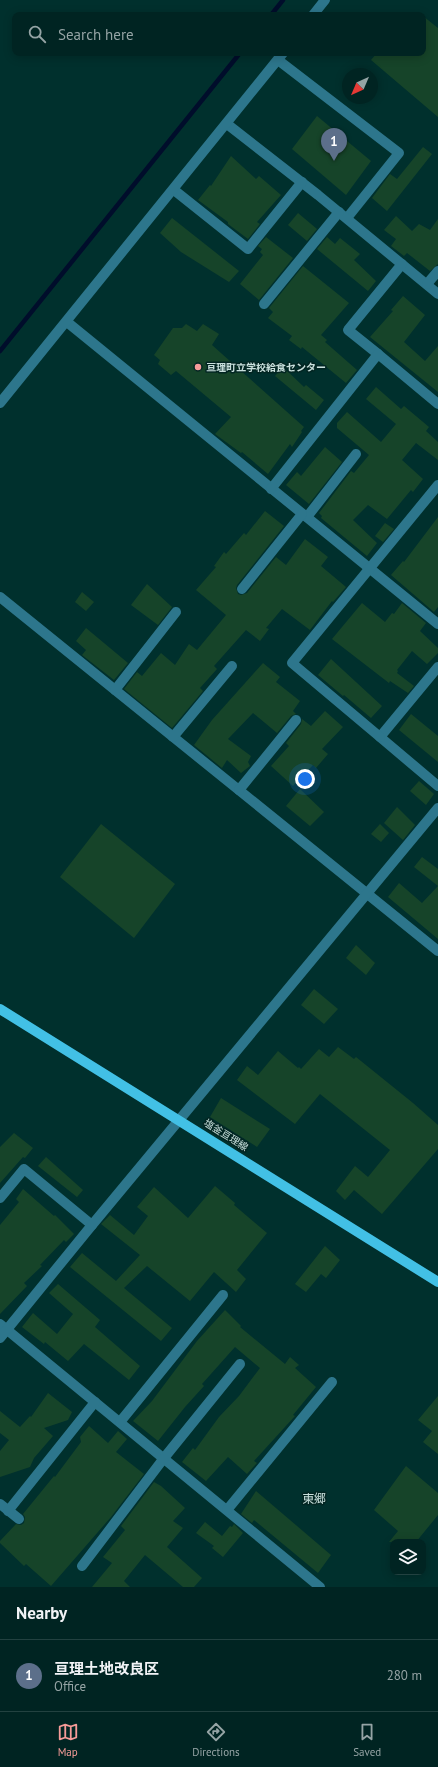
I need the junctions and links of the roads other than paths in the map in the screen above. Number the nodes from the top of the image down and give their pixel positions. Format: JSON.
{"nodes":[{"id":1,"x":325,"y":0,"type":"edge"},
{"id":2,"x":315,"y":12,"type":"edge"},
{"id":3,"x":280,"y":56,"type":"edge"},
{"id":4,"x":227,"y":124,"type":"junction"},
{"id":5,"x":302,"y":182,"type":"junction"},
{"id":6,"x":174,"y":190,"type":"junction"},
{"id":7,"x":343,"y":215,"type":"junction"},
{"id":8,"x":402,"y":264,"type":"junction"},
{"id":9,"x":438,"y":271,"type":"edge"},
{"id":10,"x":427,"y":284,"type":"junction"},
{"id":11,"x":438,"y":294,"type":"edge"},
{"id":12,"x":264,"y":304,"type":"dead end"},
{"id":13,"x":67,"y":322,"type":"junction"},
{"id":14,"x":378,"y":354,"type":"junction"},
{"id":15,"x":0,"y":403,"type":"edge"},
{"id":16,"x":438,"y":404,"type":"edge"},
{"id":17,"x":356,"y":454,"type":"dead end"},
{"id":18,"x":438,"y":484,"type":"edge"},
{"id":19,"x":271,"y":489,"type":"junction"},
{"id":20,"x":304,"y":516,"type":"junction"},
{"id":21,"x":370,"y":569,"type":"junction"},
{"id":22,"x":242,"y":589,"type":"dead end"},
{"id":23,"x":0,"y":597,"type":"edge"},
{"id":24,"x":176,"y":612,"type":"dead end"},
{"id":25,"x":438,"y":624,"type":"edge"},
{"id":26,"x":232,"y":666,"type":"dead end"},
{"id":27,"x":438,"y":666,"type":"edge"},
{"id":28,"x":115,"y":690,"type":"junction"},
{"id":29,"x":296,"y":720,"type":"dead end"},
{"id":30,"x":173,"y":737,"type":"junction"},
{"id":31,"x":380,"y":737,"type":"junction"},
{"id":32,"x":438,"y":786,"type":"edge"},
{"id":33,"x":239,"y":790,"type":"junction"},
{"id":34,"x":438,"y":808,"type":"edge"},
{"id":35,"x":367,"y":893,"type":"junction"},
{"id":36,"x":438,"y":951,"type":"edge"},
{"id":37,"x":0,"y":1009,"type":"edge"},
{"id":38,"x":179,"y":1120,"type":"junction"},
{"id":39,"x":0,"y":1198,"type":"edge"},
{"id":40,"x":92,"y":1225,"type":"junction"},
{"id":41,"x":438,"y":1282,"type":"edge"},
{"id":42,"x":223,"y":1295,"type":"dead end"},
{"id":43,"x":4,"y":1326,"type":"edge"},
{"id":44,"x":0,"y":1338,"type":"edge"},
{"id":45,"x":240,"y":1364,"type":"dead end"},
{"id":46,"x":332,"y":1382,"type":"dead end"},
{"id":47,"x":95,"y":1402,"type":"junction"},
{"id":48,"x":120,"y":1422,"type":"junction"},
{"id":49,"x":164,"y":1458,"type":"junction"},
{"id":50,"x":0,"y":1504,"type":"edge"},
{"id":51,"x":227,"y":1510,"type":"junction"},
{"id":52,"x":8,"y":1511,"type":"junction"},
{"id":53,"x":19,"y":1519,"type":"dead end"},
{"id":54,"x":82,"y":1566,"type":"dead end"},
{"id":55,"x":320,"y":1587,"type":"edge"}],
"edges":[{"from":1,"to":2,"type":"street"},
{"from":3,"to":4,"type":"street"},
{"from":3,"to":7,"type":"street"},
{"from":4,"to":5,"type":"street"},
{"from":4,"to":6,"type":"street"},
{"from":5,"to":6,"type":"street"},
{"from":5,"to":7,"type":"street"},
{"from":6,"to":13,"type":"street"},
{"from":7,"to":8,"type":"street"},
{"from":7,"to":12,"type":"street"},
{"from":8,"to":10,"type":"street"},
{"from":8,"to":14,"type":"street"},
{"from":9,"to":10,"type":"street"},
{"from":10,"to":11,"type":"street"},
{"from":13,"to":15,"type":"street"},
{"from":13,"to":19,"type":"street"},
{"from":14,"to":16,"type":"street"},
{"from":14,"to":19,"type":"street"},
{"from":17,"to":20,"type":"street"},
{"from":18,"to":21,"type":"street"},
{"from":19,"to":20,"type":"street"},
{"from":20,"to":21,"type":"street"},
{"from":20,"to":22,"type":"street"},
{"from":21,"to":25,"type":"street"},
{"from":21,"to":31,"type":"street"},
{"from":23,"to":28,"type":"street"},
{"from":24,"to":28,"type":"street"},
{"from":26,"to":30,"type":"street"},
{"from":27,"to":31,"type":"street"},
{"from":28,"to":30,"type":"street"},
{"from":29,"to":33,"type":"street"},
{"from":30,"to":33,"type":"street"},
{"from":31,"to":32,"type":"street"},
{"from":33,"to":35,"type":"street"},
{"from":34,"to":35,"type":"street"},
{"from":35,"to":36,"type":"street"},
{"from":35,"to":38,"type":"street"},
{"from":37,"to":38,"type":"main road","name":"塩釜亘理線"},
{"from":38,"to":40,"type":"street"},
{"from":38,"to":41,"type":"main road","name":"塩釜亘理線"},
{"from":39,"to":40,"type":"street"},
{"from":40,"to":43,"type":"street"},
{"from":42,"to":48,"type":"street"},
{"from":43,"to":44,"type":"street"},
{"from":43,"to":47,"type":"street"},
{"from":45,"to":49,"type":"street"},
{"from":46,"to":51,"type":"street"},
{"from":47,"to":48,"type":"street"},
{"from":47,"to":52,"type":"street"},
{"from":48,"to":49,"type":"street"},
{"from":49,"to":51,"type":"street"},
{"from":49,"to":54,"type":"street"},
{"from":50,"to":52,"type":"street"},
{"from":51,"to":55,"type":"street"},
{"from":52,"to":53,"type":"street"}]}
